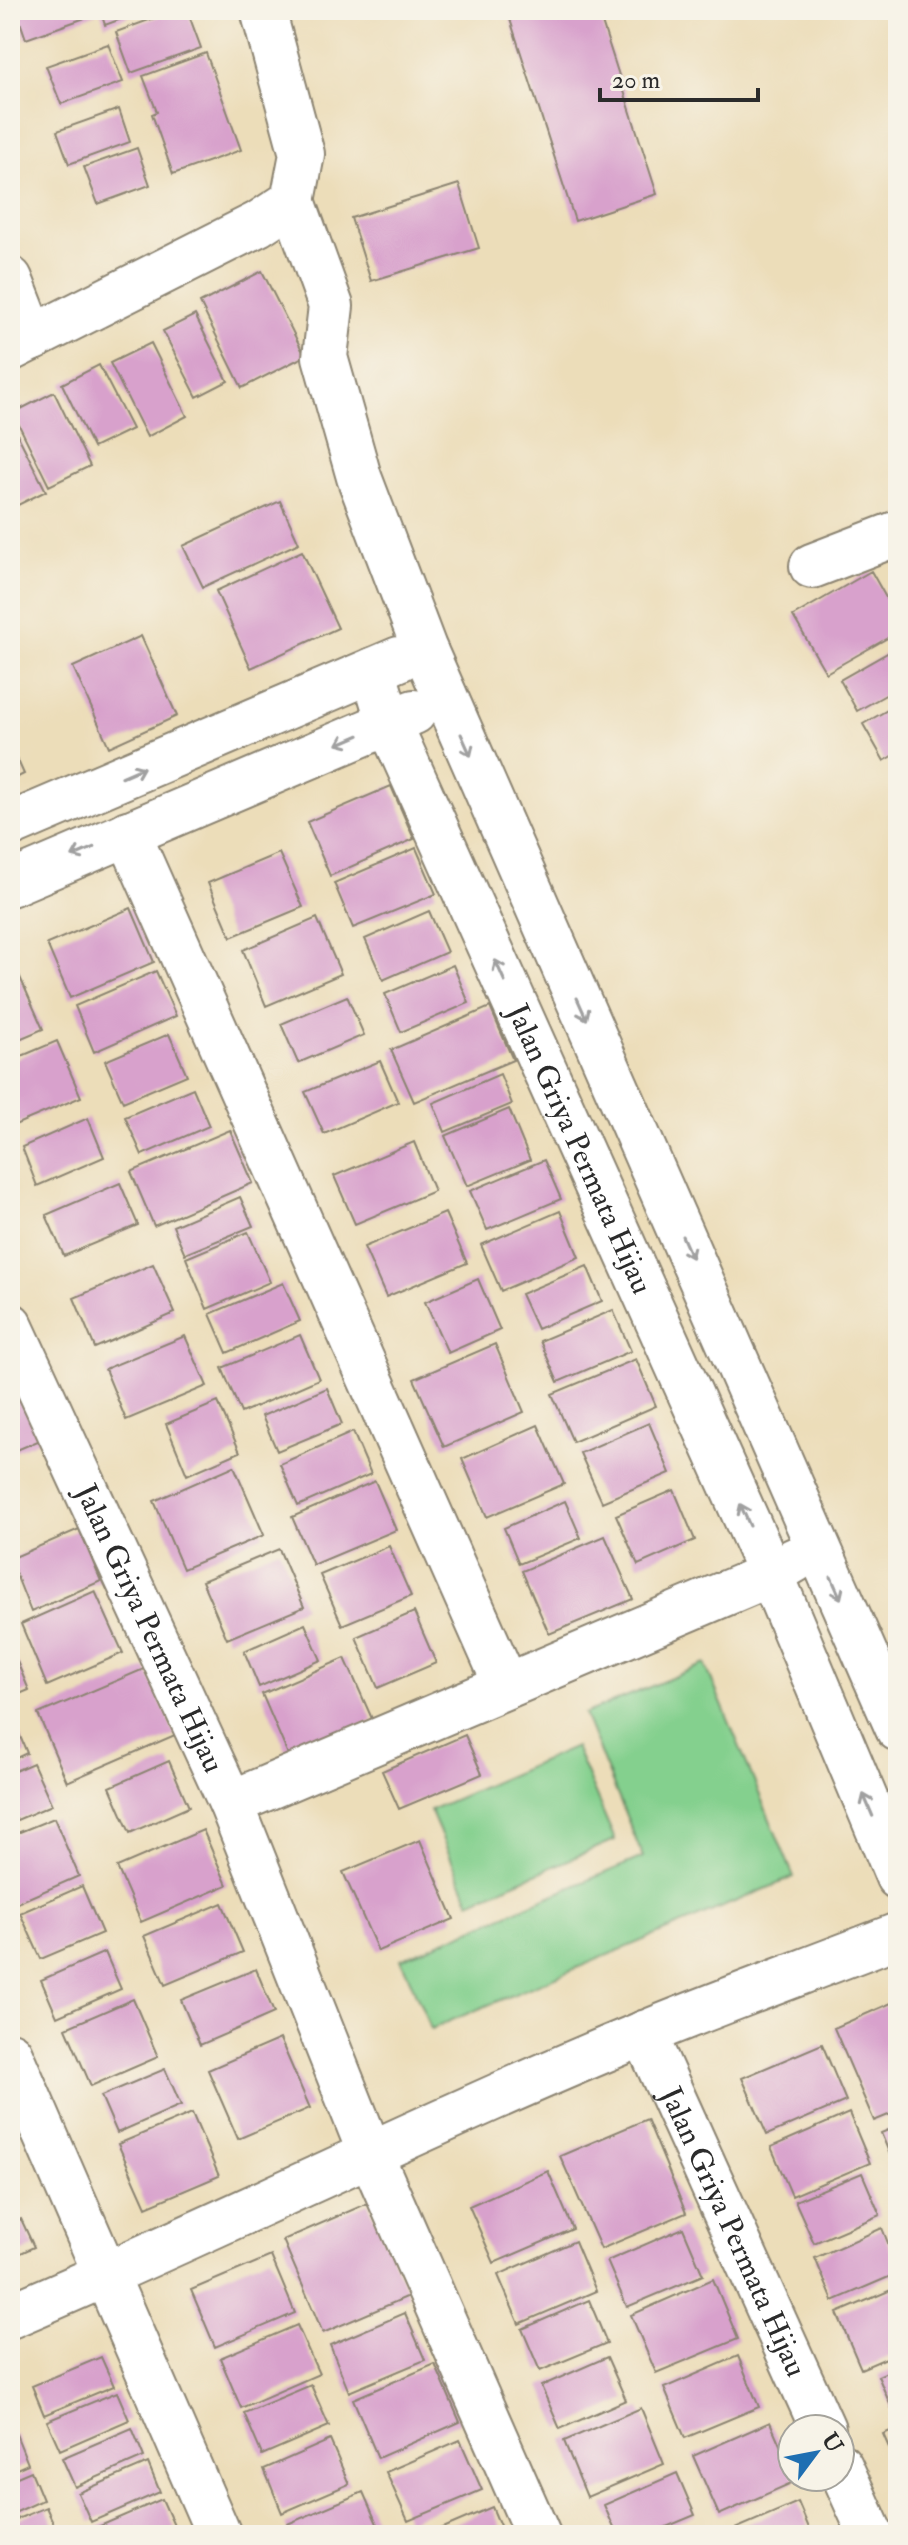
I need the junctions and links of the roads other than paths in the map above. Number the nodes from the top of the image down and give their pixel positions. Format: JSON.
{"nodes":[{"id":1,"x":263,"y":10,"type":"edge"},
{"id":2,"x":293,"y":201,"type":"junction"},
{"id":3,"x":10,"y":279,"type":"edge"},
{"id":4,"x":22,"y":344,"type":"edge"},
{"id":5,"x":898,"y":533,"type":"edge"},
{"id":6,"x":812,"y":566,"type":"dead end"},
{"id":7,"x":424,"y":648,"type":"junction"},
{"id":8,"x":373,"y":670,"type":"junction"},
{"id":9,"x":446,"y":700,"type":"junction"},
{"id":10,"x":389,"y":723,"type":"junction"},
{"id":11,"x":10,"y":825,"type":"edge"},
{"id":12,"x":128,"y":833,"type":"junction"},
{"id":13,"x":10,"y":884,"type":"edge"},
{"id":14,"x":10,"y":1325,"type":"edge"},
{"id":15,"x":818,"y":1547,"type":"junction"},
{"id":16,"x":771,"y":1574,"type":"junction"},
{"id":17,"x":506,"y":1685,"type":"junction"},
{"id":18,"x":898,"y":1729,"type":"edge"},
{"id":19,"x":231,"y":1803,"type":"junction"},
{"id":20,"x":898,"y":1877,"type":"edge"},
{"id":21,"x":898,"y":1935,"type":"edge"},
{"id":22,"x":644,"y":2033,"type":"junction"},
{"id":23,"x":10,"y":2054,"type":"edge"},
{"id":24,"x":370,"y":2153,"type":"junction"},
{"id":25,"x":106,"y":2275,"type":"junction"},
{"id":26,"x":10,"y":2316,"type":"edge"},
{"id":27,"x":816,"y":2413,"type":"edge"},
{"id":28,"x":852,"y":2493,"type":"edge"},
{"id":29,"x":219,"y":2535,"type":"edge"},
{"id":30,"x":538,"y":2535,"type":"edge"},
{"id":31,"x":871,"y":2535,"type":"edge"}],
"edges":[{"from":1,"to":2,"type":"street"},
{"from":2,"to":4,"type":"street"},
{"from":2,"to":7,"type":"street","name":"Jalan Griya Permata Hijau"},
{"from":3,"to":4,"type":"street"},
{"from":5,"to":6,"type":"street"},
{"from":7,"to":8,"type":"street"},
{"from":7,"to":9,"type":"street","name":"Jalan Griya Permata Hijau"},
{"from":8,"to":10,"type":"street","name":"Jalan Griya Permata Hijau"},
{"from":11,"to":8,"type":"street","one_way":true},
{"from":9,"to":10,"type":"street"},
{"from":9,"to":15,"type":"street","name":"Jalan Griya Permata Hijau","one_way":true},
{"from":10,"to":12,"type":"street","one_way":true},
{"from":16,"to":10,"type":"street","name":"Jalan Griya Permata Hijau","one_way":true},
{"from":12,"to":13,"type":"street","one_way":true},
{"from":12,"to":17,"type":"street"},
{"from":14,"to":19,"type":"street","name":"Jalan Griya Permata Hijau"},
{"from":15,"to":16,"type":"street","name":"Jalan Griya Permata Hijau"},
{"from":15,"to":18,"type":"street","name":"Jalan Griya Permata Hijau","one_way":true},
{"from":16,"to":17,"type":"street","name":"Jalan Griya Permata Hijau"},
{"from":20,"to":16,"type":"street","name":"Jalan Griya Permata Hijau","one_way":true},
{"from":17,"to":19,"type":"street","name":"Jalan Griya Permata Hijau"},
{"from":19,"to":24,"type":"street","name":"Jalan Griya Permata Hijau"},
{"from":21,"to":22,"type":"street"},
{"from":22,"to":24,"type":"street"},
{"from":22,"to":27,"type":"street","name":"Jalan Griya Permata Hijau"},
{"from":23,"to":25,"type":"street"},
{"from":24,"to":25,"type":"street"},
{"from":24,"to":30,"type":"street","name":"Jalan Griya Permata Hijau"},
{"from":25,"to":26,"type":"street"},
{"from":25,"to":29,"type":"street"},
{"from":28,"to":31,"type":"street"}]}
